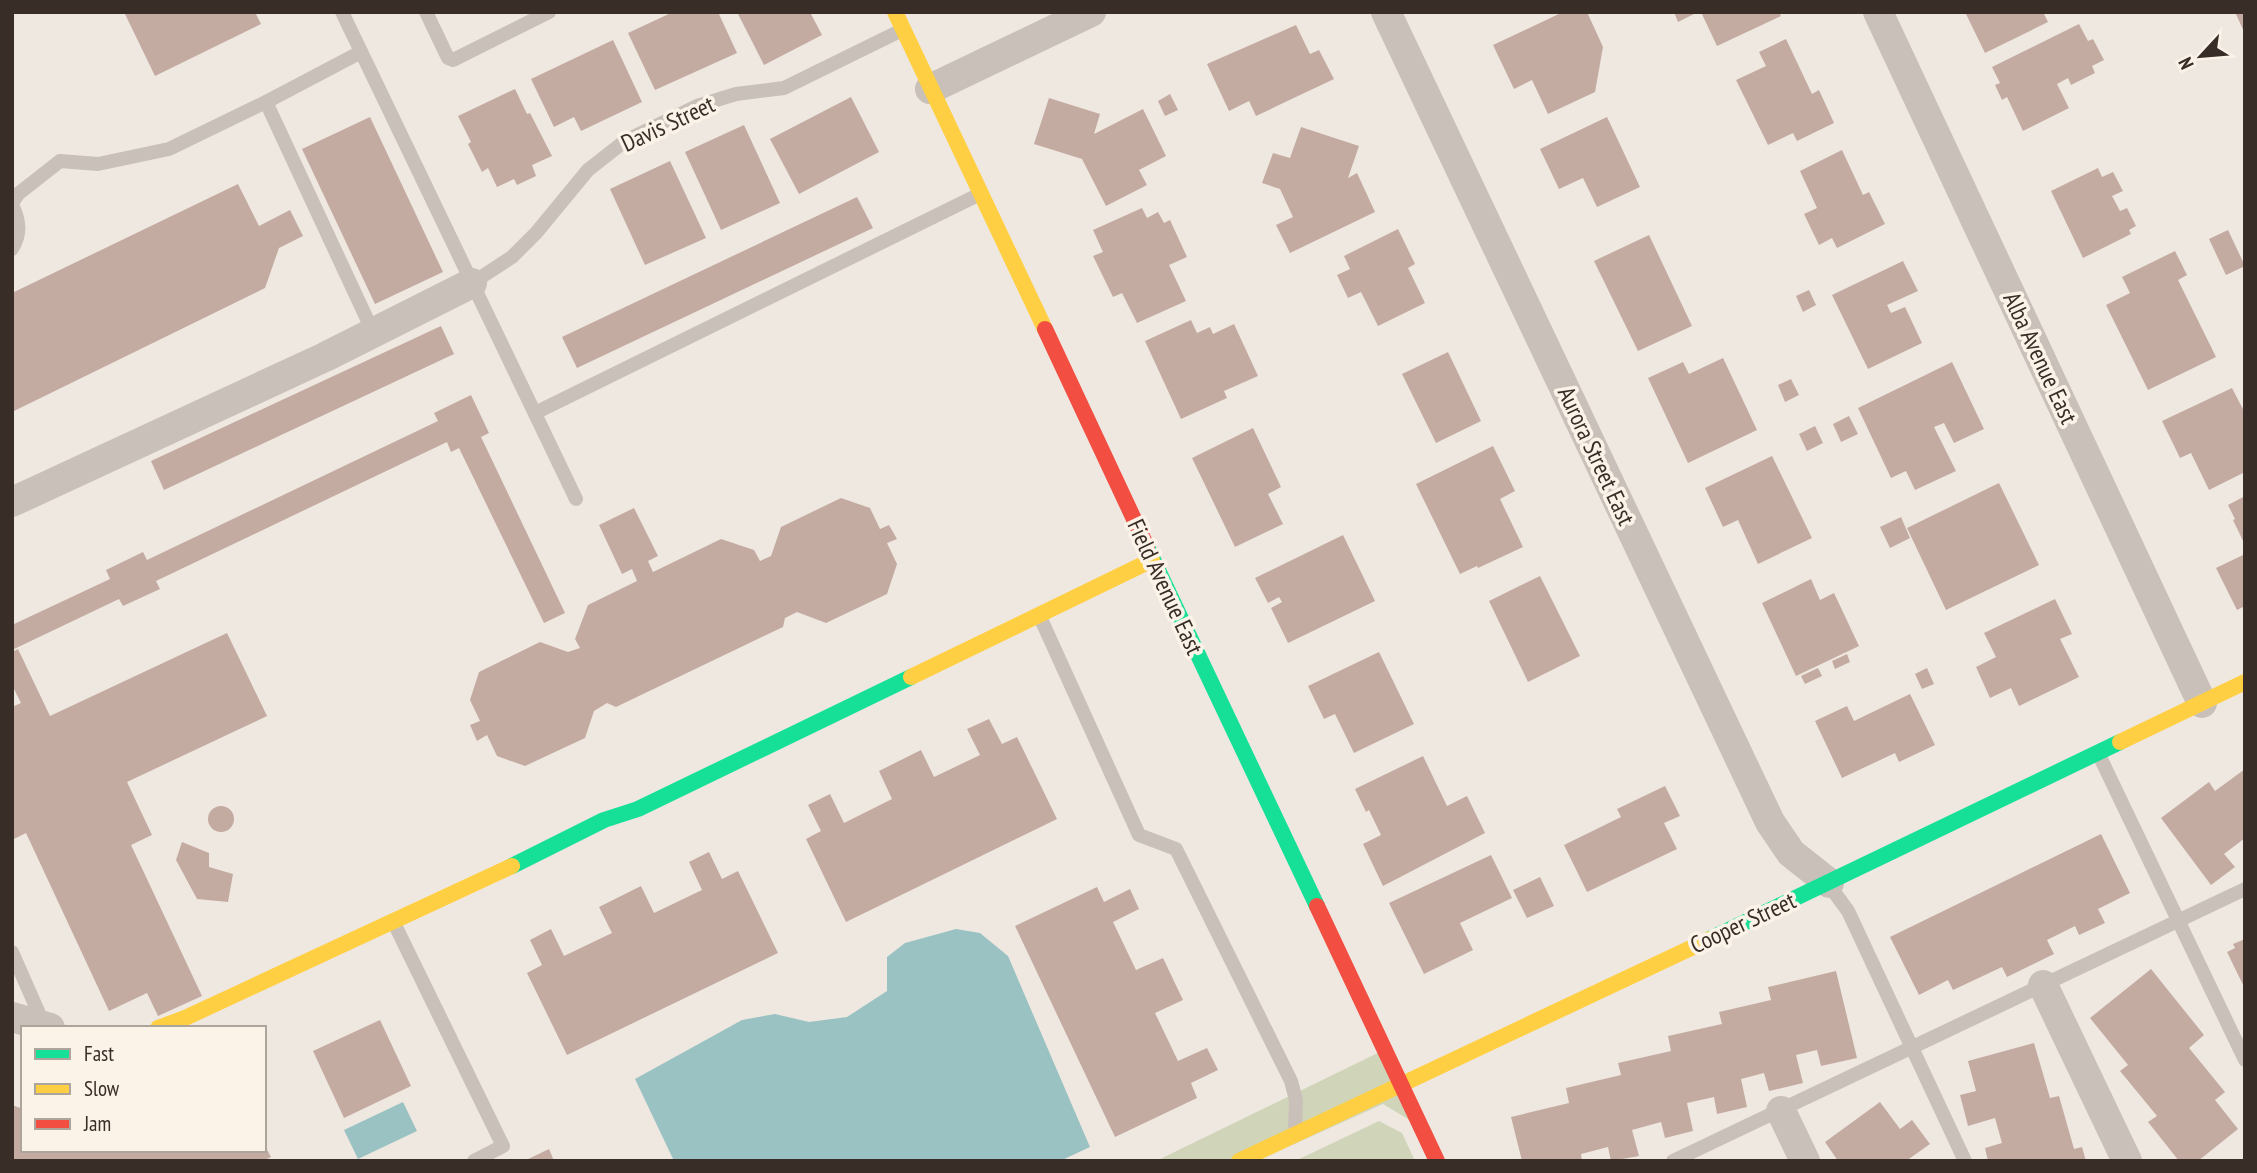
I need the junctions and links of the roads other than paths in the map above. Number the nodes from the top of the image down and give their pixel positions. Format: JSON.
{"nodes":[{"id":1,"x":342,"y":12,"type":"edge"},
{"id":2,"x":426,"y":12,"type":"edge"},
{"id":3,"x":549,"y":12,"type":"edge"},
{"id":4,"x":895,"y":12,"type":"edge"},
{"id":5,"x":1091,"y":12,"type":"edge"},
{"id":6,"x":1386,"y":12,"type":"edge"},
{"id":7,"x":1878,"y":12,"type":"edge"},
{"id":8,"x":903,"y":29,"type":"junction"},
{"id":9,"x":361,"y":52,"type":"junction"},
{"id":10,"x":930,"y":89,"type":"junction"},
{"id":11,"x":267,"y":102,"type":"junction"},
{"id":12,"x":980,"y":194,"type":"junction"},
{"id":13,"x":14,"y":199,"type":"edge"},
{"id":14,"x":12,"y":249,"type":"edge"},
{"id":15,"x":472,"y":283,"type":"junction"},
{"id":16,"x":373,"y":332,"type":"junction"},
{"id":17,"x":535,"y":413,"type":"junction"},
{"id":18,"x":576,"y":499,"type":"dead end"},
{"id":19,"x":12,"y":502,"type":"edge"},
{"id":20,"x":1152,"y":561,"type":"junction"},
{"id":21,"x":1040,"y":615,"type":"junction"},
{"id":22,"x":2245,"y":682,"type":"edge"},
{"id":23,"x":2202,"y":703,"type":"junction"},
{"id":24,"x":2099,"y":755,"type":"junction"},
{"id":25,"x":1829,"y":883,"type":"junction"},
{"id":26,"x":2245,"y":889,"type":"edge"},
{"id":27,"x":2179,"y":921,"type":"junction"},
{"id":28,"x":394,"y":922,"type":"junction"},
{"id":29,"x":12,"y":952,"type":"edge"},
{"id":30,"x":2043,"y":985,"type":"junction"},
{"id":31,"x":12,"y":1017,"type":"edge"},
{"id":32,"x":44,"y":1026,"type":"edge"},
{"id":33,"x":48,"y":1026,"type":"edge"},
{"id":34,"x":163,"y":1026,"type":"edge"},
{"id":35,"x":1912,"y":1048,"type":"junction"},
{"id":36,"x":2245,"y":1060,"type":"edge"},
{"id":37,"x":1400,"y":1083,"type":"junction"},
{"id":38,"x":1781,"y":1111,"type":"junction"},
{"id":39,"x":1295,"y":1134,"type":"junction"},
{"id":40,"x":474,"y":1161,"type":"edge"},
{"id":41,"x":1240,"y":1161,"type":"edge"},
{"id":42,"x":1437,"y":1161,"type":"edge"},
{"id":43,"x":1673,"y":1161,"type":"edge"},
{"id":44,"x":1805,"y":1161,"type":"edge"},
{"id":45,"x":1965,"y":1161,"type":"edge"},
{"id":46,"x":2127,"y":1161,"type":"edge"}],
"edges":[{"from":1,"to":9,"type":"lane"},
{"from":2,"to":3,"type":"lane"},
{"from":4,"to":8,"type":"street","name":"Field Avenue East"},
{"from":5,"to":10,"type":"street"},
{"from":6,"to":25,"type":"street","name":"Aurora Street East"},
{"from":7,"to":23,"type":"street","name":"Alba Avenue East"},
{"from":8,"to":10,"type":"street","name":"Field Avenue East"},
{"from":8,"to":15,"type":"lane","name":"Davis Street"},
{"from":9,"to":11,"type":"lane"},
{"from":9,"to":15,"type":"lane"},
{"from":10,"to":12,"type":"street","name":"Field Avenue East"},
{"from":11,"to":13,"type":"lane"},
{"from":11,"to":16,"type":"lane"},
{"from":12,"to":17,"type":"lane"},
{"from":12,"to":20,"type":"street","name":"Field Avenue East"},
{"from":13,"to":14,"type":"lane"},
{"from":15,"to":16,"type":"street"},
{"from":15,"to":17,"type":"lane"},
{"from":16,"to":19,"type":"street"},
{"from":17,"to":18,"type":"lane"},
{"from":20,"to":21,"type":"street"},
{"from":20,"to":37,"type":"street","name":"Field Avenue East"},
{"from":21,"to":28,"type":"street"},
{"from":21,"to":39,"type":"lane"},
{"from":22,"to":23,"type":"street","name":"Cooper Street"},
{"from":23,"to":24,"type":"street","name":"Cooper Street"},
{"from":24,"to":25,"type":"street","name":"Cooper Street"},
{"from":24,"to":27,"type":"lane"},
{"from":25,"to":35,"type":"lane"},
{"from":25,"to":37,"type":"street","name":"Cooper Street"},
{"from":26,"to":27,"type":"lane"},
{"from":27,"to":30,"type":"lane"},
{"from":27,"to":36,"type":"lane"},
{"from":28,"to":34,"type":"street"},
{"from":28,"to":40,"type":"lane"},
{"from":29,"to":33,"type":"lane"},
{"from":30,"to":35,"type":"lane"},
{"from":30,"to":46,"type":"street"},
{"from":31,"to":32,"type":"street"},
{"from":35,"to":38,"type":"lane"},
{"from":35,"to":45,"type":"lane"},
{"from":37,"to":39,"type":"street","name":"Cooper Street"},
{"from":37,"to":42,"type":"street","name":"Field Avenue East"},
{"from":38,"to":43,"type":"lane"},
{"from":38,"to":44,"type":"street"},
{"from":39,"to":41,"type":"street","name":"Cooper Street"}]}
